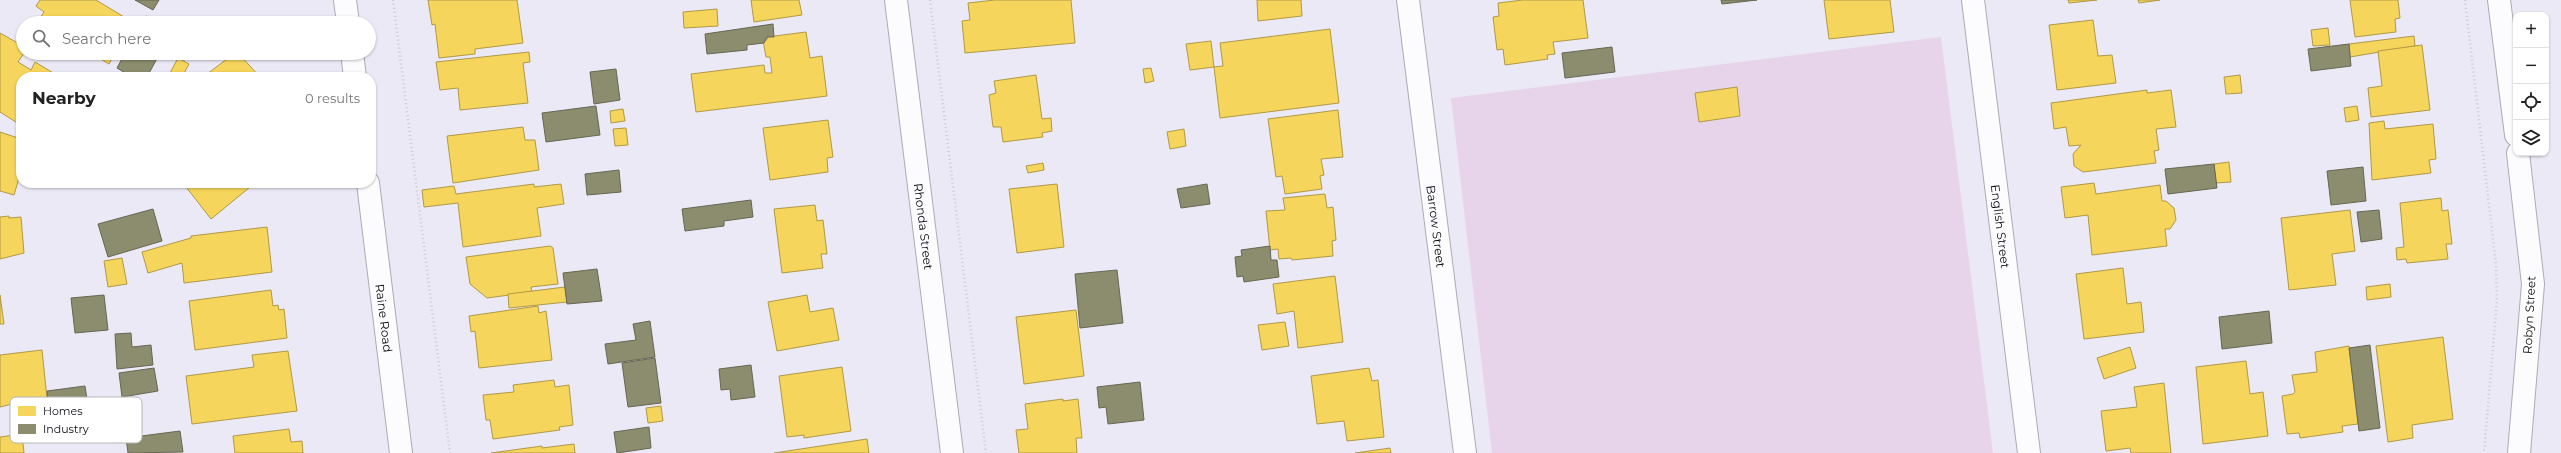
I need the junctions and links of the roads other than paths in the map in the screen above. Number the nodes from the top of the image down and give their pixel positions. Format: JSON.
{"nodes":[{"id":1,"x":345,"y":0,"type":"edge"},
{"id":2,"x":896,"y":0,"type":"edge"},
{"id":3,"x":1408,"y":0,"type":"edge"},
{"id":4,"x":1973,"y":0,"type":"edge"},
{"id":5,"x":2499,"y":0,"type":"edge"},
{"id":6,"x":347,"y":16,"type":"edge"},
{"id":7,"x":353,"y":60,"type":"edge"},
{"id":8,"x":354,"y":72,"type":"edge"},
{"id":9,"x":2514,"y":120,"type":"edge"},
{"id":10,"x":2518,"y":156,"type":"edge"},
{"id":11,"x":369,"y":188,"type":"edge"},
{"id":12,"x":401,"y":453,"type":"edge"},
{"id":13,"x":952,"y":453,"type":"edge"},
{"id":14,"x":1465,"y":453,"type":"edge"},
{"id":15,"x":2029,"y":453,"type":"edge"},
{"id":16,"x":2519,"y":453,"type":"edge"}],
"edges":[{"from":1,"to":6,"type":"street"},
{"from":2,"to":13,"type":"street","name":"Rhonda Street"},
{"from":3,"to":14,"type":"street","name":"Barrow Street"},
{"from":4,"to":15,"type":"street","name":"English Street"},
{"from":5,"to":9,"type":"street"},
{"from":7,"to":8,"type":"street"},
{"from":10,"to":16,"type":"street","name":"Robyn Street"},
{"from":11,"to":12,"type":"street","name":"Raine Road"}]}
